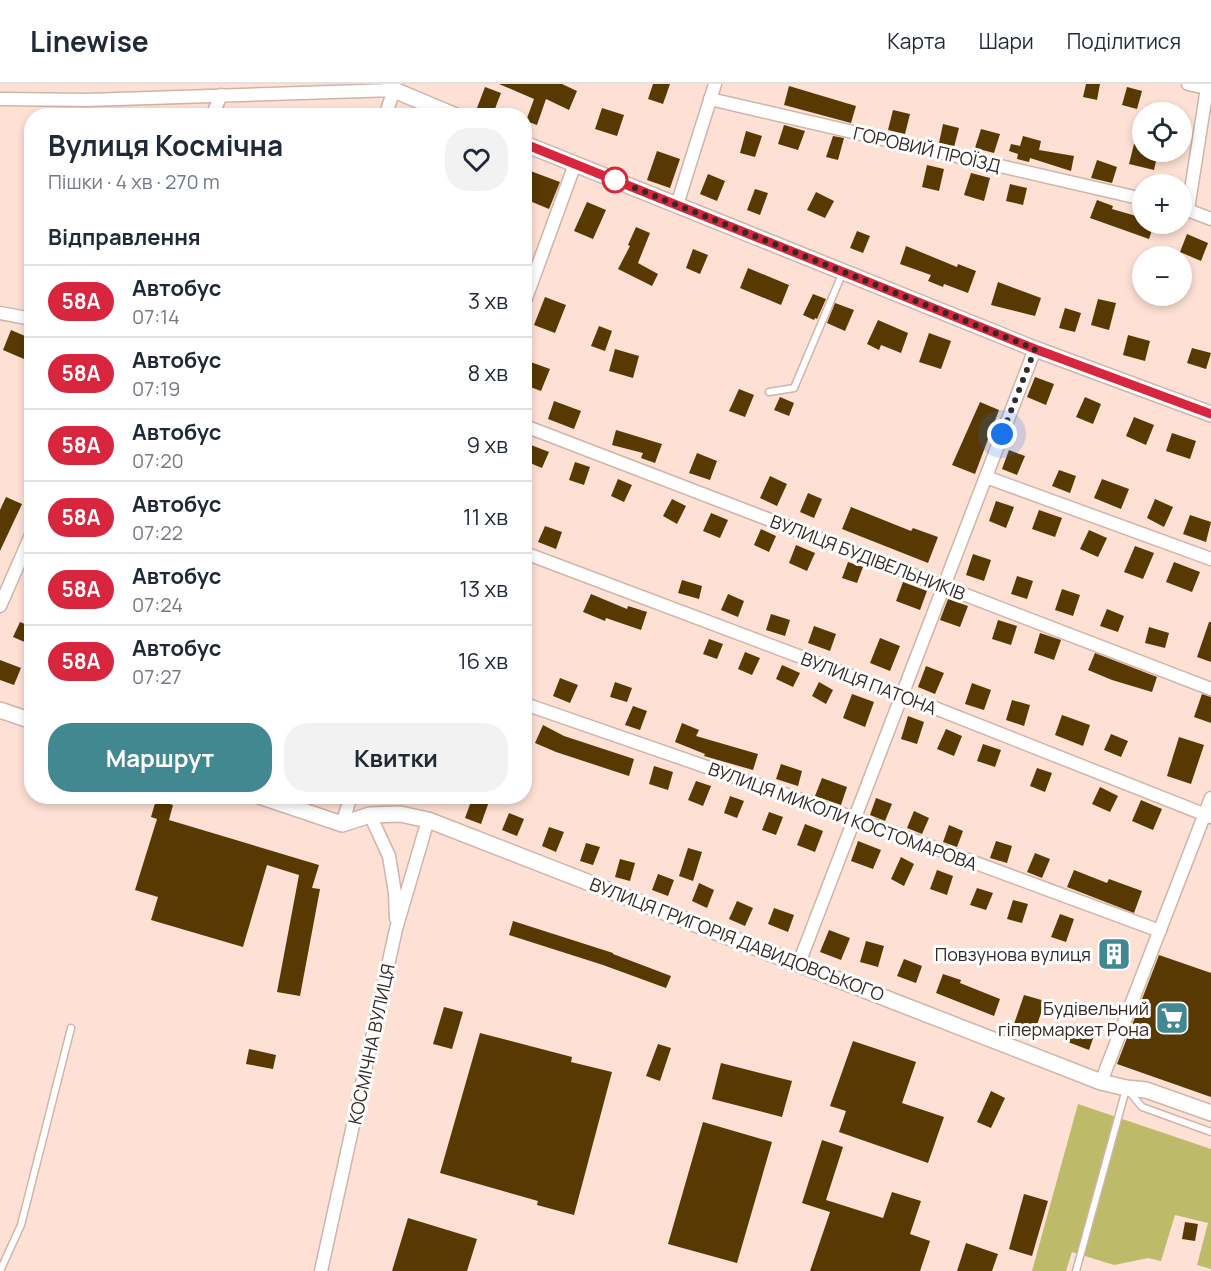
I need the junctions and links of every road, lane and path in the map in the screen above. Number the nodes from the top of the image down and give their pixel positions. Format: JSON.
{"nodes":[{"id":1,"x":715,"y":84,"type":"edge"},
{"id":2,"x":1188,"y":84,"type":"edge"},
{"id":3,"x":1208,"y":86,"type":"edge"},
{"id":4,"x":392,"y":87,"type":"edge"},
{"id":5,"x":221,"y":94,"type":"junction"},
{"id":6,"x":0,"y":99,"type":"edge"},
{"id":7,"x":710,"y":99,"type":"junction"},
{"id":8,"x":215,"y":108,"type":"edge"},
{"id":9,"x":387,"y":108,"type":"edge"},
{"id":10,"x":438,"y":108,"type":"edge"},
{"id":11,"x":532,"y":147,"type":"edge"},
{"id":12,"x":575,"y":164,"type":"junction"},
{"id":13,"x":1191,"y":174,"type":"edge"},
{"id":14,"x":1132,"y":196,"type":"edge"},
{"id":15,"x":677,"y":205,"type":"junction"},
{"id":16,"x":1192,"y":211,"type":"edge"},
{"id":17,"x":1211,"y":219,"type":"edge"},
{"id":18,"x":844,"y":272,"type":"junction"},
{"id":19,"x":532,"y":282,"type":"edge"},
{"id":20,"x":0,"y":313,"type":"edge"},
{"id":21,"x":24,"y":318,"type":"edge"},
{"id":22,"x":1035,"y":349,"type":"junction"},
{"id":23,"x":770,"y":392,"type":"dead end"},
{"id":24,"x":1211,"y":414,"type":"edge"},
{"id":25,"x":532,"y":429,"type":"edge"},
{"id":26,"x":986,"y":477,"type":"junction"},
{"id":27,"x":24,"y":551,"type":"edge"},
{"id":28,"x":532,"y":556,"type":"edge"},
{"id":29,"x":1211,"y":559,"type":"edge"},
{"id":30,"x":944,"y":585,"type":"junction"},
{"id":31,"x":0,"y":606,"type":"edge"},
{"id":32,"x":1211,"y":689,"type":"edge"},
{"id":33,"x":902,"y":694,"type":"junction"},
{"id":34,"x":532,"y":706,"type":"edge"},
{"id":35,"x":0,"y":710,"type":"edge"},
{"id":36,"x":24,"y":718,"type":"edge"},
{"id":37,"x":1211,"y":798,"type":"edge"},
{"id":38,"x":283,"y":804,"type":"edge"},
{"id":39,"x":348,"y":804,"type":"edge"},
{"id":40,"x":370,"y":815,"type":"junction"},
{"id":41,"x":1208,"y":815,"type":"edge"},
{"id":42,"x":854,"y":818,"type":"junction"},
{"id":43,"x":428,"y":820,"type":"junction"},
{"id":44,"x":342,"y":824,"type":"junction"},
{"id":45,"x":396,"y":929,"type":"junction"},
{"id":46,"x":1160,"y":931,"type":"junction"},
{"id":47,"x":799,"y":963,"type":"junction"},
{"id":48,"x":71,"y":1028,"type":"dead end"},
{"id":49,"x":1101,"y":1082,"type":"junction"},
{"id":50,"x":1126,"y":1088,"type":"junction"},
{"id":51,"x":1211,"y":1113,"type":"edge"},
{"id":52,"x":1211,"y":1132,"type":"edge"},
{"id":53,"x":0,"y":1271,"type":"edge"},
{"id":54,"x":321,"y":1271,"type":"edge"},
{"id":55,"x":1076,"y":1271,"type":"edge"}],
"edges":[{"from":1,"to":7,"type":"street"},
{"from":2,"to":3,"type":"street"},
{"from":3,"to":13,"type":"street"},
{"from":4,"to":5,"type":"street"},
{"from":4,"to":9,"type":"street"},
{"from":4,"to":10,"type":"street"},
{"from":5,"to":6,"type":"street"},
{"from":5,"to":8,"type":"street"},
{"from":7,"to":14,"type":"street","name":"ГОРОВИЙ ПРОЇЗД"},
{"from":7,"to":15,"type":"street"},
{"from":11,"to":12,"type":"street"},
{"from":12,"to":15,"type":"street"},
{"from":12,"to":19,"type":"street"},
{"from":15,"to":18,"type":"street"},
{"from":16,"to":17,"type":"street"},
{"from":18,"to":22,"type":"street"},
{"from":18,"to":23,"type":"lane"},
{"from":20,"to":21,"type":"street"},
{"from":22,"to":24,"type":"street"},
{"from":22,"to":26,"type":"street"},
{"from":25,"to":30,"type":"street","name":"ВУЛИЦЯ БУДІВЕЛЬНИКІВ"},
{"from":26,"to":29,"type":"street"},
{"from":26,"to":30,"type":"street"},
{"from":27,"to":31,"type":"street"},
{"from":28,"to":33,"type":"street","name":"ВУЛИЦЯ ПАТОНА"},
{"from":30,"to":32,"type":"street","name":"ВУЛИЦЯ БУДІВЕЛЬНИКІВ"},
{"from":30,"to":33,"type":"street"},
{"from":33,"to":41,"type":"street","name":"ВУЛИЦЯ ПАТОНА"},
{"from":33,"to":42,"type":"street"},
{"from":34,"to":42,"type":"street","name":"ВУЛИЦЯ МИКОЛИ КОСТОМАРОВА"},
{"from":35,"to":36,"type":"street"},
{"from":37,"to":41,"type":"street"},
{"from":38,"to":44,"type":"street"},
{"from":39,"to":44,"type":"street"},
{"from":40,"to":43,"type":"street","name":"ВУЛИЦЯ ГРИГОРІЯ ДАВИДОВСЬКОГО"},
{"from":40,"to":44,"type":"street","name":"ВУЛИЦЯ ГРИГОРІЯ ДАВИДОВСЬКОГО"},
{"from":40,"to":45,"type":"street"},
{"from":41,"to":46,"type":"street"},
{"from":42,"to":46,"type":"street","name":"ВУЛИЦЯ МИКОЛИ КОСТОМАРОВА"},
{"from":42,"to":47,"type":"street"},
{"from":43,"to":45,"type":"street","name":"КОСМІЧНА ВУЛИЦЯ"},
{"from":43,"to":47,"type":"street","name":"ВУЛИЦЯ ГРИГОРІЯ ДАВИДОВСЬКОГО"},
{"from":45,"to":54,"type":"street","name":"КОСМІЧНА ВУЛИЦЯ"},
{"from":46,"to":49,"type":"street"},
{"from":47,"to":49,"type":"street","name":"ВУЛИЦЯ ГРИГОРІЯ ДАВИДОВСЬКОГО"},
{"from":48,"to":53,"type":"lane"},
{"from":49,"to":50,"type":"street","name":"ВУЛИЦЯ ГРИГОРІЯ ДАВИДОВСЬКОГО"},
{"from":50,"to":51,"type":"street","name":"ВУЛИЦЯ ГРИГОРІЯ ДАВИДОВСЬКОГО"},
{"from":50,"to":52,"type":"lane"},
{"from":50,"to":55,"type":"lane"}]}
